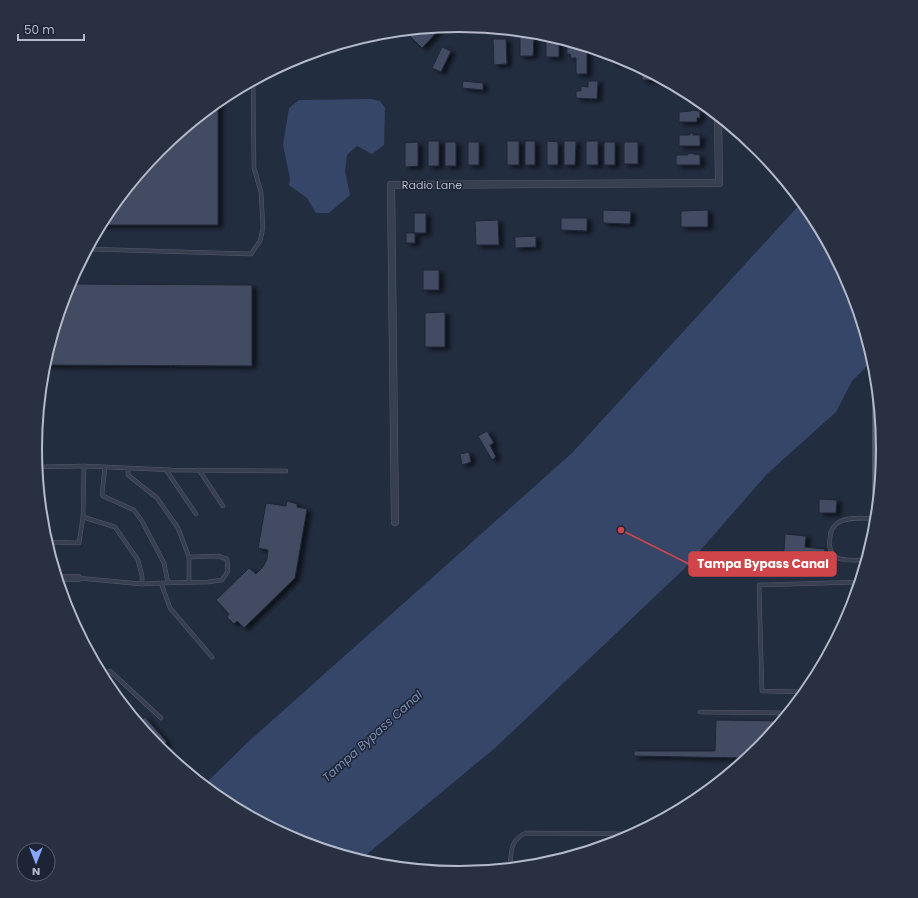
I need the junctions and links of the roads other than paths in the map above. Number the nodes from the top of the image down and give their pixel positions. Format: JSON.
{"nodes":[{"id":1,"x":253,"y":87,"type":"edge"},
{"id":2,"x":718,"y":122,"type":"edge"},
{"id":3,"x":93,"y":249,"type":"edge"},
{"id":4,"x":43,"y":466,"type":"edge"},
{"id":5,"x":84,"y":466,"type":"junction"},
{"id":6,"x":105,"y":467,"type":"junction"},
{"id":7,"x":128,"y":468,"type":"junction"},
{"id":8,"x":166,"y":470,"type":"junction"},
{"id":9,"x":199,"y":470,"type":"junction"},
{"id":10,"x":286,"y":471,"type":"dead end"},
{"id":11,"x":223,"y":506,"type":"dead end"},
{"id":12,"x":196,"y":514,"type":"dead end"},
{"id":13,"x":83,"y":517,"type":"junction"},
{"id":14,"x":870,"y":518,"type":"edge"},
{"id":15,"x":395,"y":522,"type":"dead end"},
{"id":16,"x":53,"y":542,"type":"edge"},
{"id":17,"x":189,"y":557,"type":"junction"},
{"id":18,"x":861,"y":560,"type":"edge"},
{"id":19,"x":62,"y":578,"type":"edge"},
{"id":20,"x":78,"y":578,"type":"joint"},
{"id":21,"x":189,"y":582,"type":"junction"},
{"id":22,"x":854,"y":582,"type":"edge"},
{"id":23,"x":161,"y":583,"type":"junction"},
{"id":24,"x":168,"y":583,"type":"junction"},
{"id":25,"x":142,"y":584,"type":"junction"},
{"id":26,"x":212,"y":657,"type":"dead end"},
{"id":27,"x":107,"y":673,"type":"edge"},
{"id":28,"x":798,"y":692,"type":"edge"},
{"id":29,"x":700,"y":712,"type":"dead end"},
{"id":30,"x":782,"y":713,"type":"edge"},
{"id":31,"x":161,"y":718,"type":"dead end"},
{"id":32,"x":619,"y":834,"type":"edge"},
{"id":33,"x":510,"y":862,"type":"edge"}],
"edges":[{"from":1,"to":3,"type":"lane"},
{"from":2,"to":15,"type":"street","name":"Radio Lane"},
{"from":4,"to":5,"type":"lane"},
{"from":5,"to":6,"type":"lane"},
{"from":5,"to":13,"type":"lane"},
{"from":6,"to":7,"type":"lane"},
{"from":6,"to":24,"type":"lane"},
{"from":7,"to":8,"type":"lane"},
{"from":7,"to":17,"type":"lane"},
{"from":8,"to":9,"type":"lane"},
{"from":8,"to":12,"type":"lane"},
{"from":9,"to":10,"type":"lane"},
{"from":9,"to":11,"type":"lane"},
{"from":13,"to":16,"type":"lane"},
{"from":13,"to":25,"type":"lane"},
{"from":14,"to":18,"type":"lane"},
{"from":17,"to":21,"type":"lane"},
{"from":17,"to":21,"type":"lane"},
{"from":19,"to":20,"type":"street"},
{"from":20,"to":25,"type":"lane"},
{"from":21,"to":24,"type":"lane"},
{"from":22,"to":28,"type":"lane"},
{"from":23,"to":24,"type":"lane"},
{"from":23,"to":25,"type":"lane"},
{"from":23,"to":26,"type":"lane"},
{"from":27,"to":31,"type":"lane"},
{"from":29,"to":30,"type":"lane"},
{"from":32,"to":33,"type":"lane"}]}
